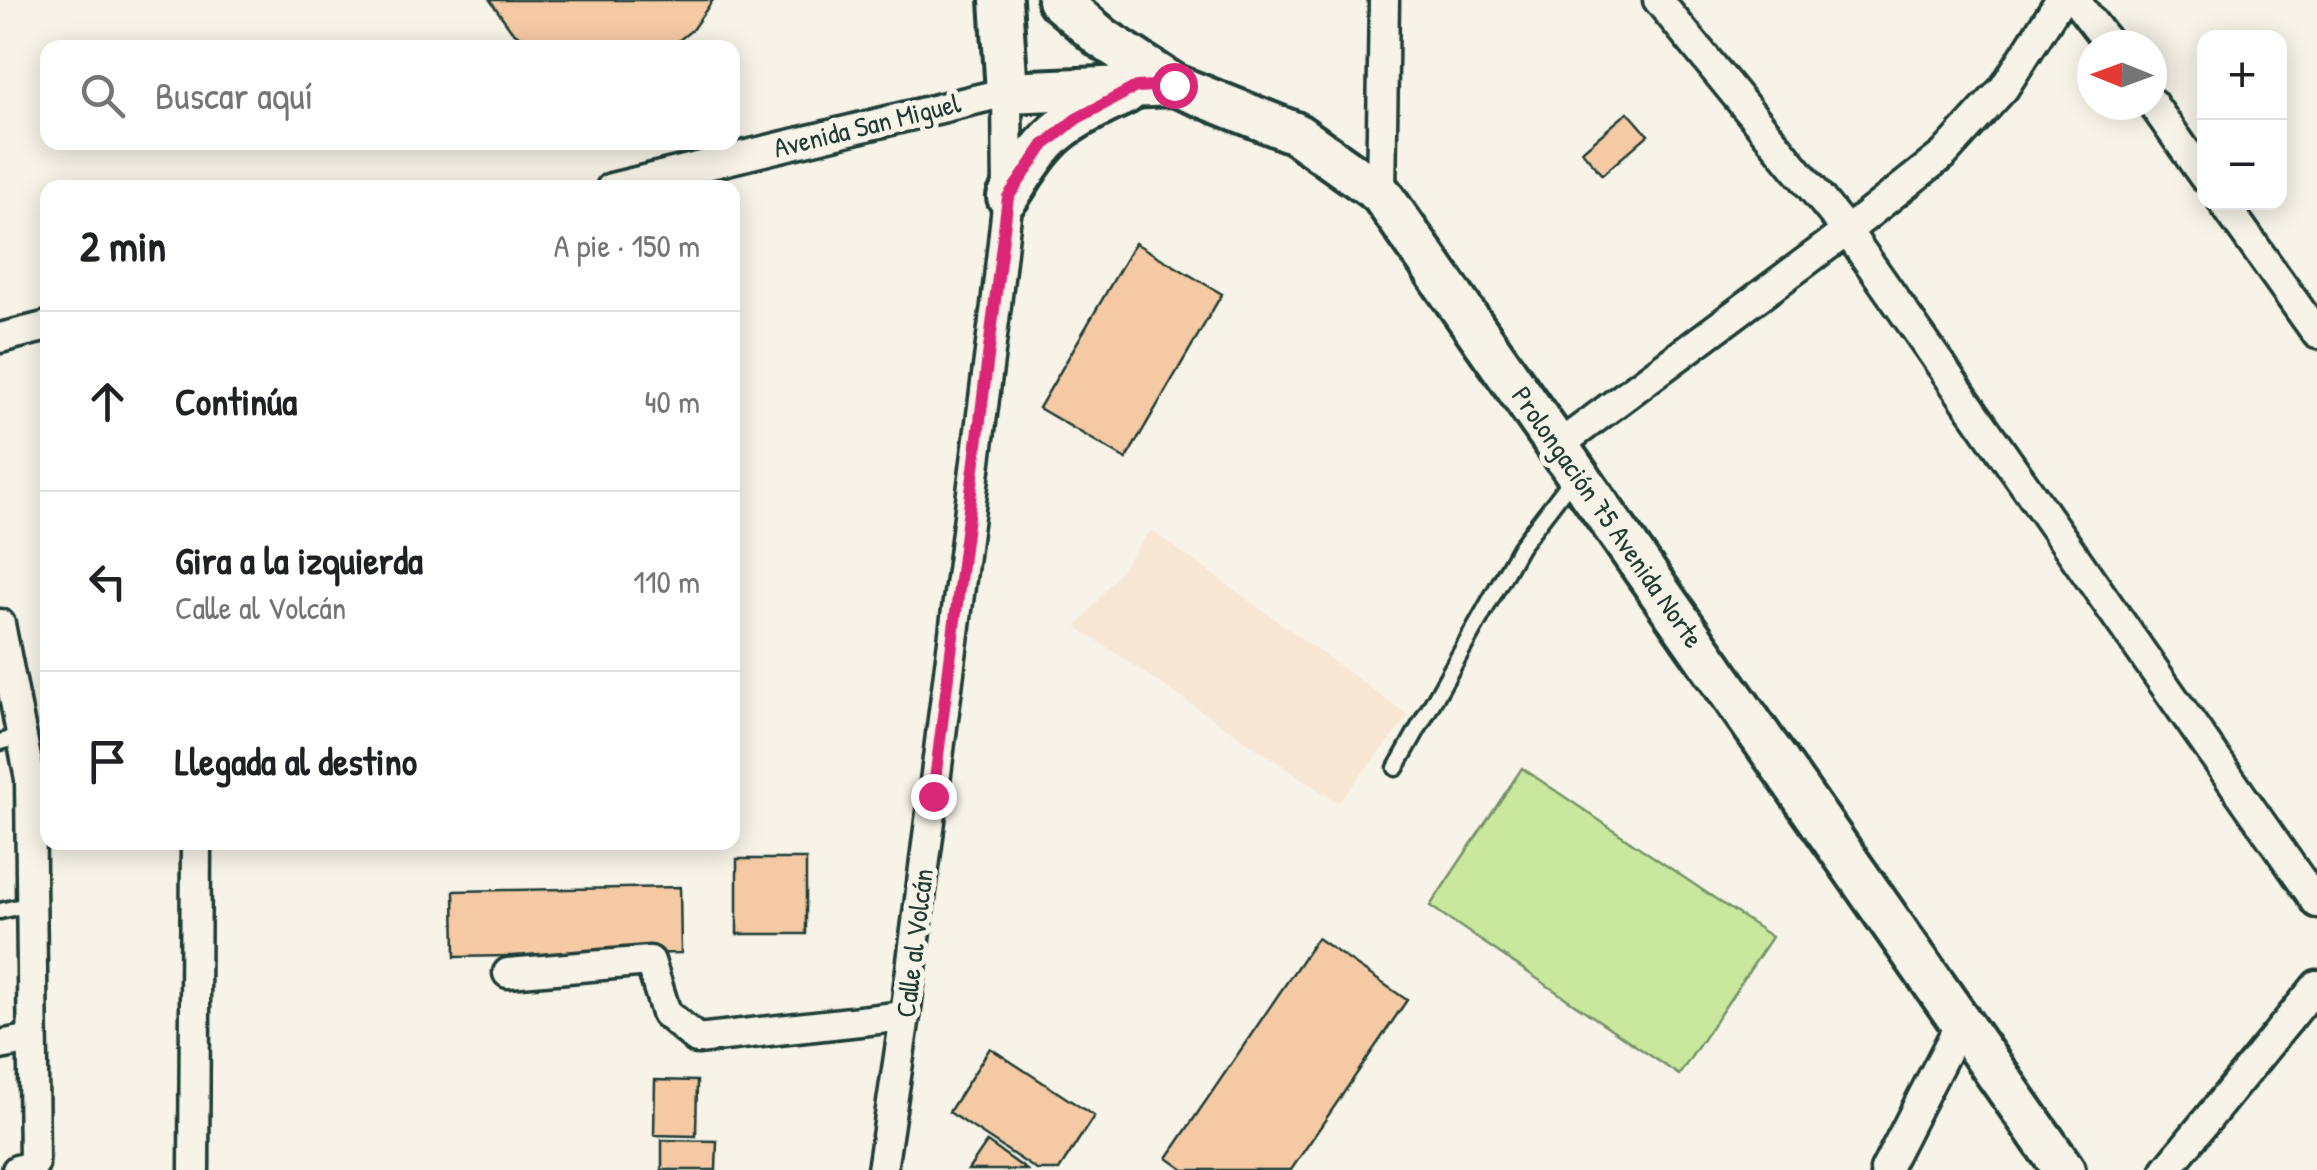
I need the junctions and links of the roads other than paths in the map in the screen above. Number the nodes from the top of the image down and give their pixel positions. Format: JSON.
{"nodes":[{"id":1,"x":1001,"y":0,"type":"edge"},
{"id":2,"x":1058,"y":0,"type":"edge"},
{"id":3,"x":1384,"y":0,"type":"edge"},
{"id":4,"x":1658,"y":0,"type":"edge"},
{"id":5,"x":2060,"y":0,"type":"edge"},
{"id":6,"x":2075,"y":0,"type":"edge"},
{"id":7,"x":2098,"y":30,"type":"edge"},
{"id":8,"x":1155,"y":86,"type":"junction"},
{"id":9,"x":1007,"y":92,"type":"junction"},
{"id":10,"x":2163,"y":120,"type":"edge"},
{"id":11,"x":2197,"y":167,"type":"edge"},
{"id":12,"x":644,"y":180,"type":"edge"},
{"id":13,"x":1381,"y":194,"type":"junction"},
{"id":14,"x":1008,"y":197,"type":"junction"},
{"id":15,"x":2229,"y":210,"type":"edge"},
{"id":16,"x":1847,"y":231,"type":"junction"},
{"id":17,"x":40,"y":328,"type":"edge"},
{"id":18,"x":2317,"y":334,"type":"edge"},
{"id":19,"x":0,"y":338,"type":"edge"},
{"id":20,"x":1567,"y":459,"type":"junction"},
{"id":21,"x":0,"y":624,"type":"edge"},
{"id":22,"x":11,"y":739,"type":"edge"},
{"id":23,"x":1396,"y":768,"type":"dead end"},
{"id":24,"x":196,"y":850,"type":"edge"},
{"id":25,"x":31,"y":904,"type":"junction"},
{"id":26,"x":2317,"y":904,"type":"edge"},
{"id":27,"x":0,"y":912,"type":"edge"},
{"id":28,"x":508,"y":973,"type":"dead end"},
{"id":29,"x":2317,"y":985,"type":"edge"},
{"id":30,"x":905,"y":1016,"type":"junction"},
{"id":31,"x":1961,"y":1022,"type":"junction"},
{"id":32,"x":32,"y":1039,"type":"junction"},
{"id":33,"x":0,"y":1045,"type":"edge"},
{"id":34,"x":17,"y":1170,"type":"edge"},
{"id":35,"x":194,"y":1170,"type":"edge"},
{"id":36,"x":882,"y":1170,"type":"edge"},
{"id":37,"x":1886,"y":1170,"type":"edge"},
{"id":38,"x":2064,"y":1170,"type":"edge"},
{"id":39,"x":2166,"y":1170,"type":"edge"}],
"edges":[{"from":1,"to":9,"type":"main road","name":"Calle al Volcán"},
{"from":2,"to":8,"type":"main road"},
{"from":3,"to":13,"type":"street"},
{"from":4,"to":16,"type":"street"},
{"from":5,"to":16,"type":"street"},
{"from":6,"to":7,"type":"street"},
{"from":8,"to":9,"type":"main road","name":"Prolongación 75 Avenida Norte"},
{"from":8,"to":13,"type":"main road","name":"Prolongación 75 Avenida Norte"},
{"from":8,"to":14,"type":"main road"},
{"from":9,"to":12,"type":"street","name":"Avenida San Miguel"},
{"from":9,"to":14,"type":"street","name":"Calle al Volcán"},
{"from":10,"to":11,"type":"street"},
{"from":13,"to":20,"type":"main road","name":"Prolongación 75 Avenida Norte"},
{"from":14,"to":30,"type":"street","name":"Calle al Volcán"},
{"from":15,"to":18,"type":"street"},
{"from":16,"to":20,"type":"street"},
{"from":16,"to":26,"type":"street"},
{"from":17,"to":19,"type":"street"},
{"from":20,"to":23,"type":"lane"},
{"from":20,"to":31,"type":"main road","name":"Prolongación 75 Avenida Norte"},
{"from":21,"to":22,"type":"street"},
{"from":22,"to":25,"type":"street"},
{"from":24,"to":35,"type":"street"},
{"from":25,"to":27,"type":"lane"},
{"from":25,"to":32,"type":"street"},
{"from":28,"to":30,"type":"street"},
{"from":29,"to":39,"type":"street"},
{"from":30,"to":36,"type":"street","name":"Calle al Volcán"},
{"from":31,"to":37,"type":"street"},
{"from":31,"to":38,"type":"main road","name":"Prolongación 75 Avenida Norte"},
{"from":32,"to":33,"type":"street"},
{"from":32,"to":34,"type":"street"}]}
